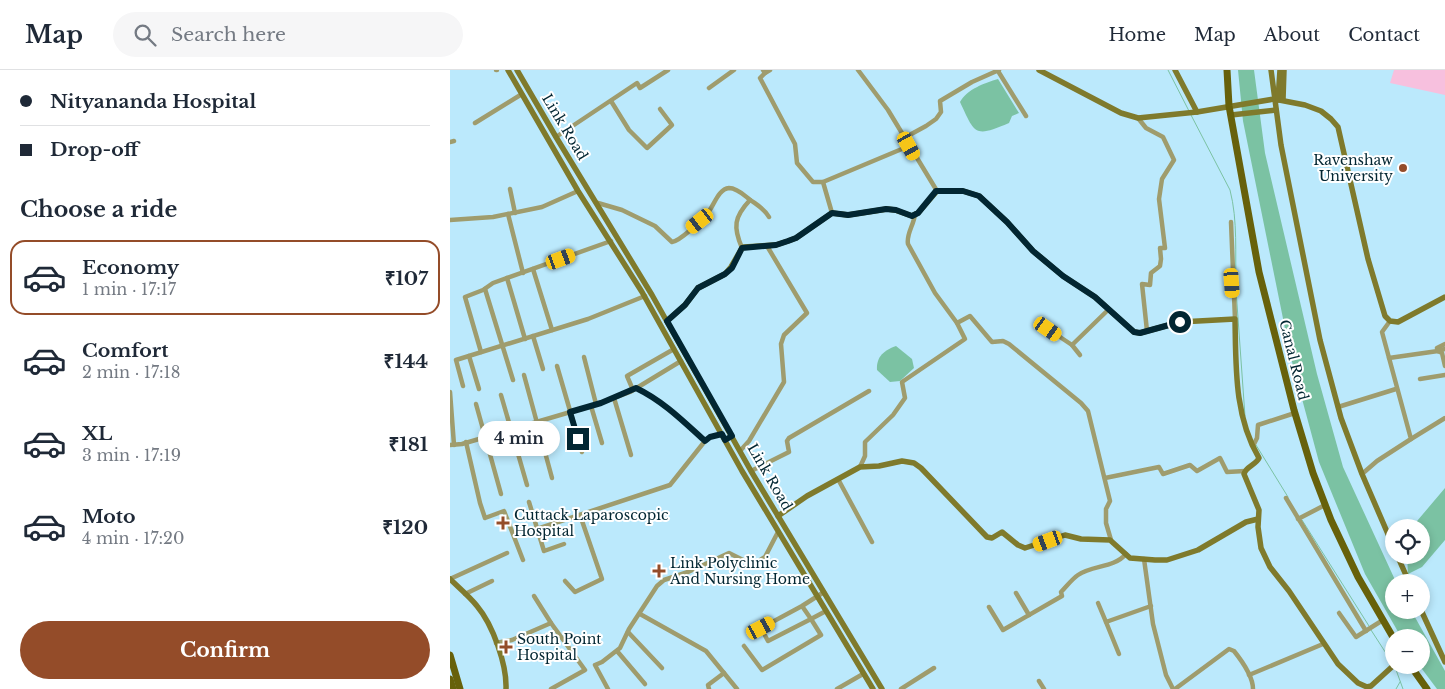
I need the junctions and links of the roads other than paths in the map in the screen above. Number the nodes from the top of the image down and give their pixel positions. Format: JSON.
{"nodes":[{"id":1,"x":508,"y":70,"type":"edge"},
{"id":2,"x":517,"y":70,"type":"edge"},
{"id":3,"x":668,"y":70,"type":"edge"},
{"id":4,"x":734,"y":70,"type":"edge"},
{"id":5,"x":770,"y":70,"type":"edge"},
{"id":6,"x":858,"y":70,"type":"edge"},
{"id":7,"x":999,"y":70,"type":"edge"},
{"id":8,"x":1040,"y":70,"type":"edge"},
{"id":9,"x":1175,"y":70,"type":"edge"},
{"id":10,"x":1227,"y":70,"type":"edge"},
{"id":11,"x":1271,"y":70,"type":"edge"},
{"id":12,"x":1280,"y":70,"type":"edge"},
{"id":13,"x":1284,"y":70,"type":"edge"},
{"id":14,"x":764,"y":71,"type":"edge"},
{"id":15,"x":709,"y":88,"type":"dead end"},
{"id":16,"x":522,"y":94,"type":"junction"},
{"id":17,"x":1278,"y":100,"type":"junction"},
{"id":18,"x":611,"y":101,"type":"junction"},
{"id":19,"x":1231,"y":106,"type":"junction"},
{"id":20,"x":660,"y":108,"type":"dead end"},
{"id":21,"x":1276,"y":110,"type":"junction"},
{"id":22,"x":1193,"y":112,"type":"junction"},
{"id":23,"x":1231,"y":115,"type":"junction"},
{"id":24,"x":1026,"y":116,"type":"dead end"},
{"id":25,"x":1138,"y":118,"type":"junction"},
{"id":26,"x":475,"y":123,"type":"dead end"},
{"id":27,"x":556,"y":137,"type":"junction"},
{"id":28,"x":904,"y":138,"type":"junction"},
{"id":29,"x":909,"y":146,"type":"junction"},
{"id":30,"x":823,"y":182,"type":"junction"},
{"id":31,"x":510,"y":189,"type":"dead end"},
{"id":32,"x":578,"y":191,"type":"junction"},
{"id":33,"x":936,"y":191,"type":"junction"},
{"id":34,"x":750,"y":200,"type":"junction"},
{"id":35,"x":598,"y":203,"type":"junction"},
{"id":36,"x":515,"y":213,"type":"junction"},
{"id":37,"x":832,"y":213,"type":"junction"},
{"id":38,"x":508,"y":214,"type":"junction"},
{"id":39,"x":915,"y":214,"type":"junction"},
{"id":40,"x":769,"y":217,"type":"dead end"},
{"id":41,"x":450,"y":220,"type":"edge"},
{"id":42,"x":1231,"y":222,"type":"dead end"},
{"id":43,"x":611,"y":241,"type":"junction"},
{"id":44,"x":767,"y":246,"type":"junction"},
{"id":45,"x":742,"y":248,"type":"junction"},
{"id":46,"x":532,"y":269,"type":"junction"},
{"id":47,"x":523,"y":273,"type":"junction"},
{"id":48,"x":507,"y":278,"type":"junction"},
{"id":49,"x":485,"y":289,"type":"junction"},
{"id":50,"x":645,"y":296,"type":"junction"},
{"id":51,"x":1445,"y":297,"type":"edge"},
{"id":52,"x":1109,"y":309,"type":"junction"},
{"id":53,"x":1235,"y":319,"type":"junction"},
{"id":54,"x":667,"y":321,"type":"junction"},
{"id":55,"x":1390,"y":321,"type":"junction"},
{"id":56,"x":957,"y":323,"type":"junction"},
{"id":57,"x":1048,"y":329,"type":"dead end"},
{"id":58,"x":552,"y":330,"type":"junction"},
{"id":59,"x":1147,"y":331,"type":"junction"},
{"id":60,"x":533,"y":336,"type":"junction"},
{"id":61,"x":525,"y":338,"type":"junction"},
{"id":62,"x":1445,"y":344,"type":"edge"},
{"id":63,"x":503,"y":345,"type":"junction"},
{"id":64,"x":1072,"y":345,"type":"junction"},
{"id":65,"x":1445,"y":348,"type":"edge"},
{"id":66,"x":674,"y":350,"type":"junction"},
{"id":67,"x":1438,"y":351,"type":"junction"},
{"id":68,"x":481,"y":352,"type":"junction"},
{"id":69,"x":469,"y":356,"type":"junction"},
{"id":70,"x":1080,"y":356,"type":"dead end"},
{"id":71,"x":584,"y":357,"type":"dead end"},
{"id":72,"x":1389,"y":358,"type":"junction"},
{"id":73,"x":681,"y":361,"type":"junction"},
{"id":74,"x":557,"y":366,"type":"dead end"},
{"id":75,"x":1445,"y":366,"type":"edge"},
{"id":76,"x":543,"y":369,"type":"dead end"},
{"id":77,"x":524,"y":374,"type":"dead end"},
{"id":78,"x":1445,"y":376,"type":"edge"},
{"id":79,"x":1420,"y":379,"type":"dead end"},
{"id":80,"x":513,"y":380,"type":"dead end"},
{"id":81,"x":463,"y":386,"type":"dead end"},
{"id":82,"x":479,"y":389,"type":"dead end"},
{"id":83,"x":634,"y":389,"type":"junction"},
{"id":84,"x":1396,"y":389,"type":"junction"},
{"id":85,"x":869,"y":391,"type":"dead end"},
{"id":86,"x":450,"y":392,"type":"edge"},
{"id":87,"x":501,"y":395,"type":"dead end"},
{"id":88,"x":614,"y":398,"type":"junction"},
{"id":89,"x":476,"y":404,"type":"dead end"},
{"id":90,"x":594,"y":405,"type":"junction"},
{"id":91,"x":1338,"y":407,"type":"junction"},
{"id":92,"x":570,"y":412,"type":"junction"},
{"id":93,"x":1295,"y":413,"type":"junction"},
{"id":94,"x":1445,"y":418,"type":"edge"},
{"id":95,"x":537,"y":422,"type":"junction"},
{"id":96,"x":512,"y":429,"type":"junction"},
{"id":97,"x":732,"y":436,"type":"junction"},
{"id":98,"x":485,"y":437,"type":"junction"},
{"id":99,"x":723,"y":437,"type":"junction"},
{"id":100,"x":1410,"y":440,"type":"junction"},
{"id":101,"x":705,"y":441,"type":"junction"},
{"id":102,"x":466,"y":442,"type":"junction"},
{"id":103,"x":602,"y":443,"type":"dead end"},
{"id":104,"x":452,"y":445,"type":"edge"},
{"id":105,"x":1253,"y":446,"type":"junction"},
{"id":106,"x":740,"y":451,"type":"junction"},
{"id":107,"x":582,"y":452,"type":"dead end"},
{"id":108,"x":631,"y":455,"type":"dead end"},
{"id":109,"x":860,"y":467,"type":"junction"},
{"id":110,"x":751,"y":470,"type":"junction"},
{"id":111,"x":1244,"y":471,"type":"junction"},
{"id":112,"x":1362,"y":474,"type":"junction"},
{"id":113,"x":552,"y":478,"type":"dead end"},
{"id":114,"x":1105,"y":478,"type":"junction"},
{"id":115,"x":838,"y":479,"type":"junction"},
{"id":116,"x":527,"y":485,"type":"dead end"},
{"id":117,"x":501,"y":494,"type":"dead end"},
{"id":118,"x":1286,"y":498,"type":"dead end"},
{"id":119,"x":529,"y":502,"type":"dead end"},
{"id":120,"x":1325,"y":505,"type":"junction"},
{"id":121,"x":580,"y":514,"type":"junction"},
{"id":122,"x":778,"y":516,"type":"junction"},
{"id":123,"x":1258,"y":519,"type":"junction"},
{"id":124,"x":1298,"y":519,"type":"junction"},
{"id":125,"x":1385,"y":527,"type":"edge"},
{"id":126,"x":537,"y":528,"type":"junction"},
{"id":127,"x":778,"y":532,"type":"junction"},
{"id":128,"x":1111,"y":540,"type":"junction"},
{"id":129,"x":872,"y":542,"type":"dead end"},
{"id":130,"x":564,"y":544,"type":"dead end"},
{"id":131,"x":507,"y":553,"type":"dead end"},
{"id":132,"x":1126,"y":554,"type":"junction"},
{"id":133,"x":1144,"y":559,"type":"junction"},
{"id":134,"x":523,"y":560,"type":"dead end"},
{"id":135,"x":450,"y":579,"type":"edge"},
{"id":136,"x":492,"y":580,"type":"dead end"},
{"id":137,"x":565,"y":581,"type":"dead end"},
{"id":138,"x":824,"y":592,"type":"junction"},
{"id":139,"x":1016,"y":593,"type":"dead end"},
{"id":140,"x":465,"y":594,"type":"junction"},
{"id":141,"x":534,"y":596,"type":"dead end"},
{"id":142,"x":817,"y":596,"type":"junction"},
{"id":143,"x":1098,"y":603,"type":"dead end"},
{"id":144,"x":802,"y":606,"type":"junction"},
{"id":145,"x":1150,"y":606,"type":"junction"},
{"id":146,"x":989,"y":607,"type":"dead end"},
{"id":147,"x":826,"y":611,"type":"junction"},
{"id":148,"x":1339,"y":613,"type":"dead end"},
{"id":149,"x":640,"y":614,"type":"junction"},
{"id":150,"x":1029,"y":615,"type":"junction"},
{"id":151,"x":811,"y":619,"type":"junction"},
{"id":152,"x":1425,"y":619,"type":"edge"},
{"id":153,"x":1383,"y":620,"type":"junction"},
{"id":154,"x":1106,"y":622,"type":"junction"},
{"id":155,"x":551,"y":624,"type":"junction"},
{"id":156,"x":1388,"y":629,"type":"edge"},
{"id":157,"x":1367,"y":630,"type":"junction"},
{"id":158,"x":628,"y":632,"type":"junction"},
{"id":159,"x":496,"y":643,"type":"junction"},
{"id":160,"x":1323,"y":644,"type":"junction"},
{"id":161,"x":744,"y":646,"type":"dead end"},
{"id":162,"x":617,"y":651,"type":"junction"},
{"id":163,"x":1119,"y":654,"type":"dead end"},
{"id":164,"x":450,"y":655,"type":"edge"},
{"id":165,"x":1445,"y":662,"type":"edge"},
{"id":166,"x":595,"y":666,"type":"junction"},
{"id":167,"x":662,"y":668,"type":"dead end"},
{"id":168,"x":934,"y":668,"type":"dead end"},
{"id":169,"x":585,"y":670,"type":"junction"},
{"id":170,"x":724,"y":673,"type":"junction"},
{"id":171,"x":863,"y":674,"type":"junction"},
{"id":172,"x":1385,"y":674,"type":"edge"},
{"id":173,"x":1416,"y":674,"type":"edge"},
{"id":174,"x":1249,"y":675,"type":"junction"},
{"id":175,"x":450,"y":679,"type":"edge"},
{"id":176,"x":1039,"y":681,"type":"dead end"},
{"id":177,"x":645,"y":684,"type":"dead end"},
{"id":178,"x":1366,"y":688,"type":"edge"},
{"id":179,"x":453,"y":689,"type":"edge"},
{"id":180,"x":460,"y":689,"type":"edge"},
{"id":181,"x":506,"y":689,"type":"edge"},
{"id":182,"x":551,"y":689,"type":"edge"},
{"id":183,"x":608,"y":689,"type":"edge"},
{"id":184,"x":708,"y":689,"type":"edge"},
{"id":185,"x":737,"y":689,"type":"edge"},
{"id":186,"x":837,"y":689,"type":"edge"},
{"id":187,"x":873,"y":689,"type":"edge"},
{"id":188,"x":882,"y":689,"type":"edge"},
{"id":189,"x":901,"y":689,"type":"edge"},
{"id":190,"x":1044,"y":689,"type":"edge"},
{"id":191,"x":1172,"y":689,"type":"edge"},
{"id":192,"x":1253,"y":689,"type":"edge"},
{"id":193,"x":1427,"y":689,"type":"edge"}],
"edges":[{"from":1,"to":16,"type":"main road","name":"Link Road"},
{"from":2,"to":27,"type":"main road","name":"Link Road"},
{"from":3,"to":18,"type":"street"},
{"from":4,"to":15,"type":"street"},
{"from":5,"to":14,"type":"street"},
{"from":6,"to":28,"type":"street"},
{"from":7,"to":24,"type":"street"},
{"from":7,"to":28,"type":"street"},
{"from":8,"to":25,"type":"main road"},
{"from":9,"to":22,"type":"main road"},
{"from":10,"to":19,"type":"main road","name":"Canal Road"},
{"from":11,"to":17,"type":"main road"},
{"from":12,"to":17,"type":"main road"},
{"from":13,"to":17,"type":"main road"},
{"from":14,"to":30,"type":"street"},
{"from":16,"to":26,"type":"street"},
{"from":16,"to":32,"type":"main road","name":"Link Road"},
{"from":17,"to":19,"type":"main road"},
{"from":17,"to":21,"type":"main road"},
{"from":17,"to":55,"type":"main road"},
{"from":18,"to":20,"type":"street"},
{"from":18,"to":27,"type":"street"},
{"from":19,"to":22,"type":"main road"},
{"from":19,"to":23,"type":"main road","name":"Canal Road"},
{"from":21,"to":23,"type":"main road"},
{"from":21,"to":91,"type":"main road"},
{"from":22,"to":25,"type":"main road"},
{"from":23,"to":93,"type":"main road","name":"Canal Road"},
{"from":25,"to":59,"type":"street"},
{"from":27,"to":35,"type":"main road","name":"Link Road"},
{"from":28,"to":29,"type":"street"},
{"from":29,"to":30,"type":"street"},
{"from":29,"to":33,"type":"street"},
{"from":30,"to":37,"type":"street"},
{"from":31,"to":36,"type":"street"},
{"from":32,"to":36,"type":"street"},
{"from":32,"to":43,"type":"main road","name":"Link Road"},
{"from":33,"to":39,"type":"main road"},
{"from":33,"to":52,"type":"main road"},
{"from":34,"to":35,"type":"street"},
{"from":34,"to":40,"type":"street"},
{"from":34,"to":45,"type":"street"},
{"from":35,"to":54,"type":"main road","name":"Link Road"},
{"from":36,"to":38,"type":"street"},
{"from":37,"to":39,"type":"main road"},
{"from":37,"to":44,"type":"main road"},
{"from":38,"to":41,"type":"street"},
{"from":38,"to":47,"type":"street"},
{"from":39,"to":56,"type":"street"},
{"from":42,"to":53,"type":"street"},
{"from":43,"to":46,"type":"street"},
{"from":43,"to":50,"type":"main road","name":"Link Road"},
{"from":44,"to":45,"type":"main road"},
{"from":44,"to":106,"type":"street"},
{"from":45,"to":54,"type":"main road"},
{"from":46,"to":47,"type":"street"},
{"from":46,"to":58,"type":"street"},
{"from":47,"to":48,"type":"street"},
{"from":48,"to":49,"type":"street"},
{"from":48,"to":61,"type":"street"},
{"from":49,"to":63,"type":"street"},
{"from":49,"to":68,"type":"street"},
{"from":50,"to":58,"type":"street"},
{"from":50,"to":66,"type":"main road","name":"Link Road"},
{"from":51,"to":55,"type":"main road"},
{"from":52,"to":59,"type":"main road"},
{"from":52,"to":64,"type":"street"},
{"from":53,"to":59,"type":"main road"},
{"from":53,"to":105,"type":"main road"},
{"from":54,"to":97,"type":"main road","name":"Link Road"},
{"from":55,"to":72,"type":"street"},
{"from":56,"to":109,"type":"street"},
{"from":56,"to":114,"type":"street"},
{"from":57,"to":64,"type":"street"},
{"from":58,"to":60,"type":"street"},
{"from":60,"to":61,"type":"street"},
{"from":60,"to":76,"type":"street"},
{"from":61,"to":63,"type":"street"},
{"from":62,"to":67,"type":"street"},
{"from":63,"to":68,"type":"street"},
{"from":63,"to":80,"type":"street"},
{"from":64,"to":70,"type":"street"},
{"from":65,"to":67,"type":"street"},
{"from":66,"to":73,"type":"main road","name":"Link Road"},
{"from":66,"to":83,"type":"street"},
{"from":67,"to":72,"type":"street"},
{"from":67,"to":75,"type":"street"},
{"from":68,"to":69,"type":"street"},
{"from":69,"to":81,"type":"street"},
{"from":69,"to":82,"type":"street"},
{"from":71,"to":90,"type":"street"},
{"from":72,"to":84,"type":"street"},
{"from":73,"to":83,"type":"street"},
{"from":73,"to":99,"type":"main road","name":"Link Road"},
{"from":74,"to":92,"type":"street"},
{"from":77,"to":95,"type":"street"},
{"from":78,"to":79,"type":"street"},
{"from":83,"to":88,"type":"street"},
{"from":83,"to":101,"type":"street"},
{"from":84,"to":91,"type":"street"},
{"from":84,"to":100,"type":"street"},
{"from":85,"to":110,"type":"street"},
{"from":86,"to":104,"type":"street"},
{"from":87,"to":96,"type":"street"},
{"from":88,"to":90,"type":"street"},
{"from":88,"to":108,"type":"street"},
{"from":89,"to":98,"type":"street"},
{"from":90,"to":92,"type":"street"},
{"from":90,"to":103,"type":"street"},
{"from":91,"to":112,"type":"main road"},
{"from":92,"to":95,"type":"street"},
{"from":92,"to":107,"type":"street"},
{"from":93,"to":105,"type":"street"},
{"from":93,"to":120,"type":"main road","name":"Canal Road"},
{"from":94,"to":100,"type":"street"},
{"from":95,"to":96,"type":"street"},
{"from":95,"to":113,"type":"street"},
{"from":96,"to":98,"type":"street"},
{"from":96,"to":116,"type":"street"},
{"from":97,"to":99,"type":"main road"},
{"from":97,"to":106,"type":"main road","name":"Link Road"},
{"from":98,"to":102,"type":"street"},
{"from":98,"to":117,"type":"street"},
{"from":99,"to":101,"type":"street"},
{"from":99,"to":127,"type":"main road","name":"Link Road"},
{"from":100,"to":112,"type":"street"},
{"from":101,"to":121,"type":"street"},
{"from":102,"to":104,"type":"street"},
{"from":102,"to":134,"type":"street"},
{"from":105,"to":111,"type":"main road"},
{"from":106,"to":110,"type":"main road","name":"Link Road"},
{"from":109,"to":115,"type":"main road"},
{"from":109,"to":128,"type":"main road"},
{"from":110,"to":122,"type":"main road","name":"Link Road"},
{"from":111,"to":114,"type":"street"},
{"from":111,"to":123,"type":"main road"},
{"from":112,"to":125,"type":"main road"},
{"from":114,"to":128,"type":"street"},
{"from":115,"to":122,"type":"main road"},
{"from":115,"to":129,"type":"street"},
{"from":118,"to":124,"type":"street"},
{"from":119,"to":126,"type":"street"},
{"from":120,"to":124,"type":"street"},
{"from":120,"to":153,"type":"main road","name":"Canal Road"},
{"from":121,"to":126,"type":"street"},
{"from":121,"to":137,"type":"street"},
{"from":122,"to":138,"type":"main road","name":"Link Road"},
{"from":123,"to":133,"type":"main road"},
{"from":123,"to":160,"type":"main road"},
{"from":124,"to":157,"type":"street"},
{"from":126,"to":130,"type":"street"},
{"from":127,"to":142,"type":"main road","name":"Link Road"},
{"from":127,"to":149,"type":"street"},
{"from":128,"to":132,"type":"main road"},
{"from":131,"to":135,"type":"street"},
{"from":132,"to":133,"type":"main road"},
{"from":132,"to":150,"type":"street"},
{"from":133,"to":145,"type":"street"},
{"from":135,"to":140,"type":"main road"},
{"from":136,"to":140,"type":"street"},
{"from":138,"to":142,"type":"street"},
{"from":138,"to":188,"type":"main road","name":"Link Road"},
{"from":139,"to":150,"type":"street"},
{"from":140,"to":159,"type":"main road"},
{"from":141,"to":155,"type":"street"},
{"from":142,"to":144,"type":"street"},
{"from":142,"to":147,"type":"main road","name":"Link Road"},
{"from":143,"to":154,"type":"street"},
{"from":144,"to":151,"type":"street"},
{"from":144,"to":151,"type":"street"},
{"from":145,"to":154,"type":"street"},
{"from":145,"to":191,"type":"street"},
{"from":146,"to":150,"type":"street"},
{"from":147,"to":151,"type":"street"},
{"from":147,"to":171,"type":"main road","name":"Link Road"},
{"from":148,"to":157,"type":"street"},
{"from":149,"to":158,"type":"street"},
{"from":149,"to":170,"type":"street"},
{"from":151,"to":161,"type":"street"},
{"from":152,"to":165,"type":"main road"},
{"from":153,"to":156,"type":"main road","name":"Canal Road"},
{"from":153,"to":157,"type":"street"},
{"from":154,"to":163,"type":"street"},
{"from":155,"to":159,"type":"street"},
{"from":155,"to":169,"type":"street"},
{"from":158,"to":162,"type":"street"},
{"from":158,"to":167,"type":"street"},
{"from":159,"to":181,"type":"main road"},
{"from":160,"to":174,"type":"street"},
{"from":160,"to":178,"type":"main road"},
{"from":162,"to":166,"type":"street"},
{"from":162,"to":177,"type":"street"},
{"from":164,"to":180,"type":"main road"},
{"from":166,"to":169,"type":"street"},
{"from":166,"to":183,"type":"street"},
{"from":168,"to":189,"type":"street"},
{"from":169,"to":182,"type":"street"},
{"from":170,"to":184,"type":"street"},
{"from":170,"to":185,"type":"street"},
{"from":171,"to":186,"type":"street"},
{"from":171,"to":187,"type":"main road","name":"Link Road"},
{"from":172,"to":178,"type":"main road"},
{"from":173,"to":193,"type":"main road"},
{"from":174,"to":191,"type":"street"},
{"from":174,"to":192,"type":"street"},
{"from":175,"to":179,"type":"main road"},
{"from":176,"to":190,"type":"street"}]}
